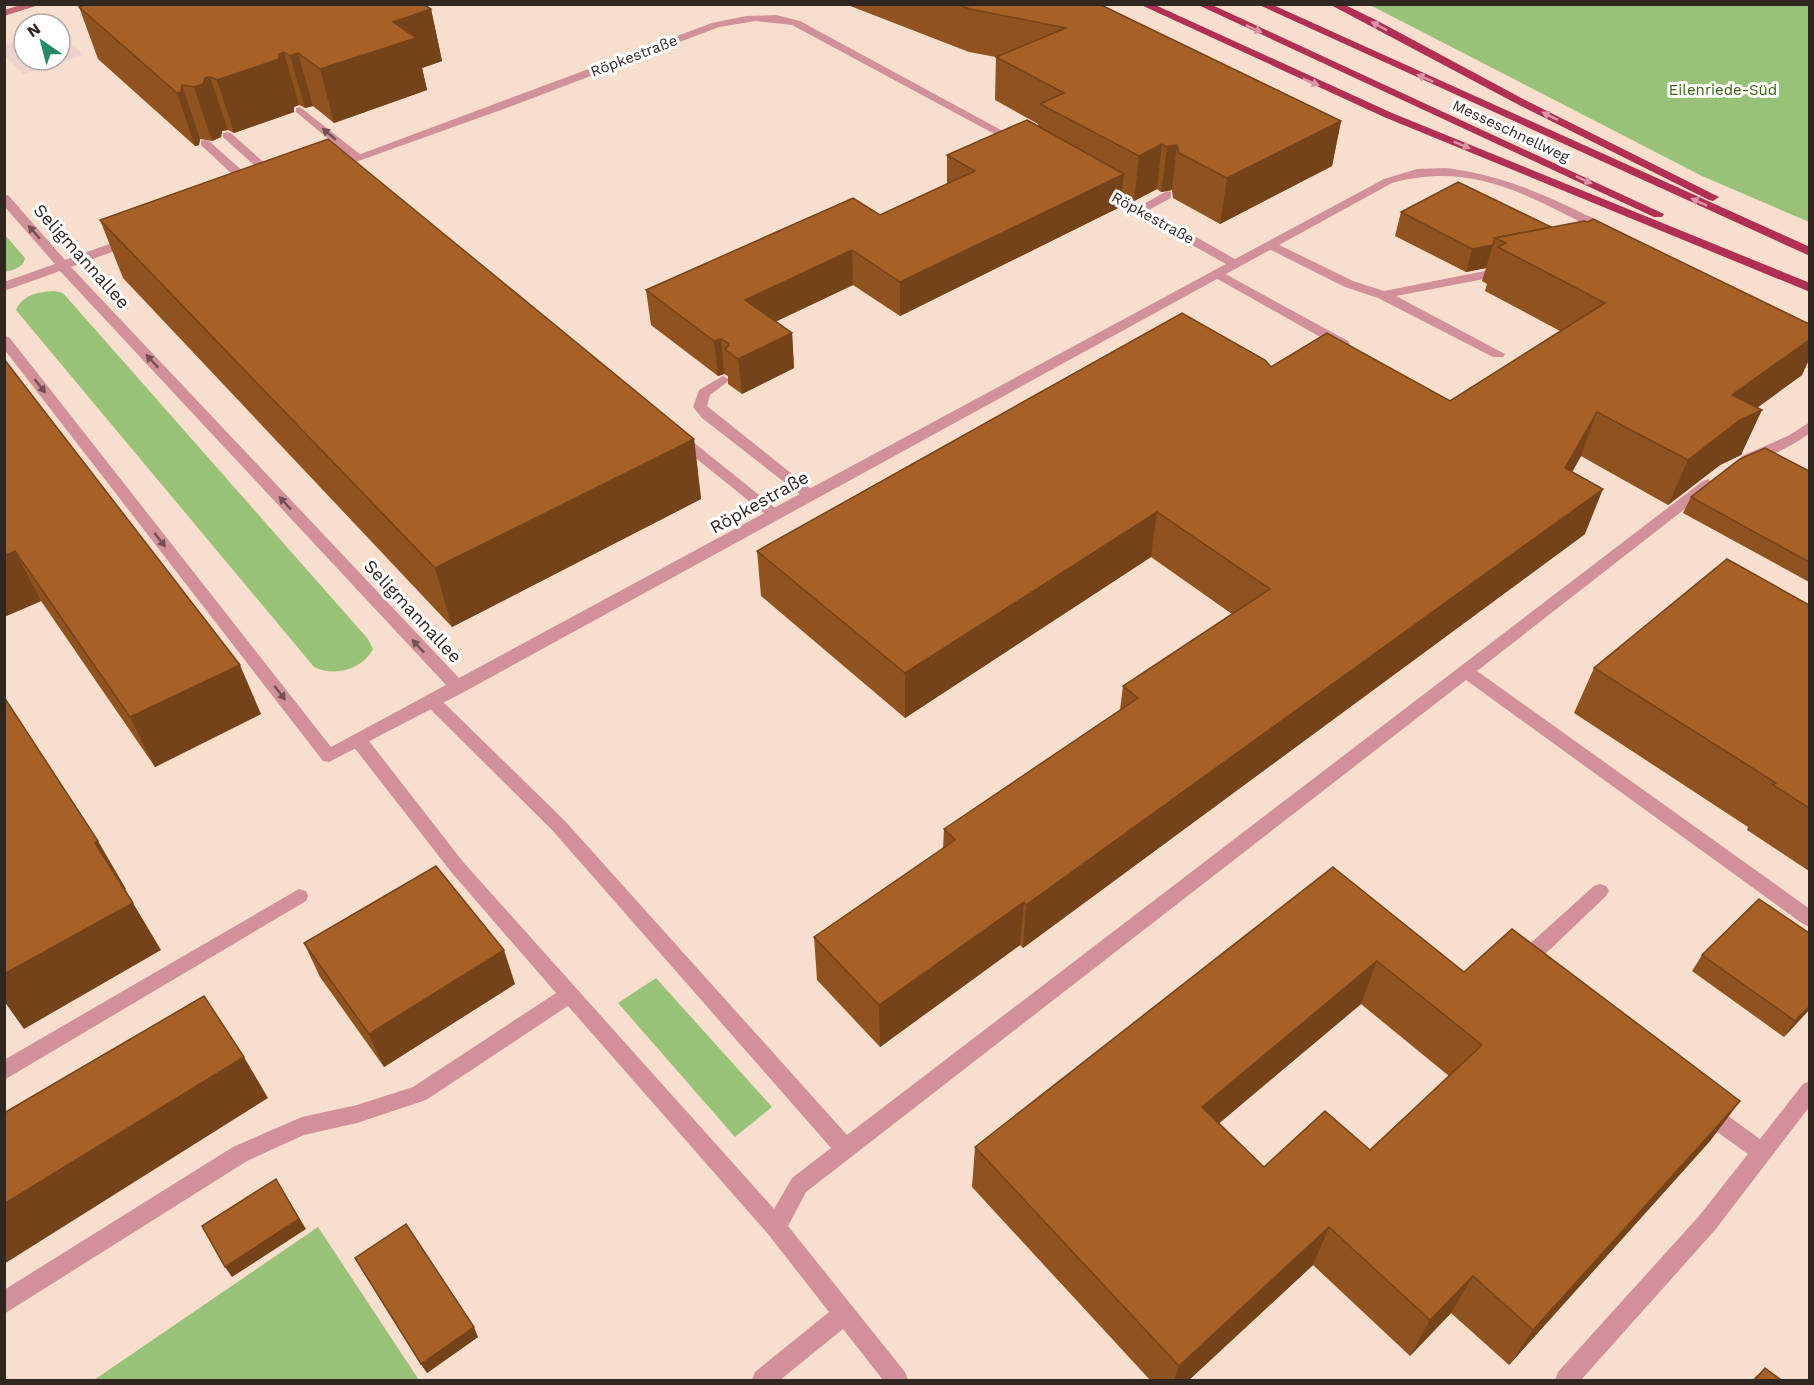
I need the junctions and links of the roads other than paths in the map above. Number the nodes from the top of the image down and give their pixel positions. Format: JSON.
{"nodes":[{"id":1,"x":37,"y":4,"type":"edge"},
{"id":2,"x":1144,"y":4,"type":"edge"},
{"id":3,"x":1201,"y":4,"type":"edge"},
{"id":4,"x":1262,"y":4,"type":"edge"},
{"id":5,"x":1334,"y":4,"type":"edge"},
{"id":6,"x":4,"y":13,"type":"edge"},
{"id":7,"x":300,"y":110,"type":"dead end"},
{"id":8,"x":227,"y":135,"type":"dead end"},
{"id":9,"x":205,"y":143,"type":"dead end"},
{"id":10,"x":1032,"y":150,"type":"edge"},
{"id":11,"x":357,"y":157,"type":"junction"},
{"id":12,"x":315,"y":173,"type":"edge"},
{"id":13,"x":1090,"y":183,"type":"edge"},
{"id":14,"x":1167,"y":195,"type":"dead end"},
{"id":15,"x":4,"y":198,"type":"edge"},
{"id":16,"x":1138,"y":210,"type":"junction"},
{"id":17,"x":146,"y":235,"type":"edge"},
{"id":18,"x":1619,"y":236,"type":"edge"},
{"id":19,"x":1270,"y":245,"type":"junction"},
{"id":20,"x":1809,"y":245,"type":"edge"},
{"id":21,"x":1809,"y":252,"type":"edge"},
{"id":22,"x":1236,"y":264,"type":"junction"},
{"id":23,"x":63,"y":266,"type":"junction"},
{"id":24,"x":1522,"y":268,"type":"edge"},
{"id":25,"x":1218,"y":274,"type":"junction"},
{"id":26,"x":1809,"y":286,"type":"edge"},
{"id":27,"x":4,"y":287,"type":"edge"},
{"id":28,"x":1383,"y":295,"type":"junction"},
{"id":29,"x":4,"y":340,"type":"edge"},
{"id":30,"x":1351,"y":349,"type":"edge"},
{"id":31,"x":1498,"y":354,"type":"dead end"},
{"id":32,"x":723,"y":380,"type":"edge"},
{"id":33,"x":1809,"y":426,"type":"edge"},
{"id":34,"x":669,"y":430,"type":"edge"},
{"id":35,"x":811,"y":496,"type":"junction"},
{"id":36,"x":775,"y":515,"type":"junction"},
{"id":37,"x":1465,"y":671,"type":"junction"},
{"id":38,"x":458,"y":688,"type":"junction"},
{"id":39,"x":433,"y":702,"type":"junction"},
{"id":40,"x":358,"y":741,"type":"junction"},
{"id":41,"x":1600,"y":891,"type":"dead end"},
{"id":42,"x":299,"y":896,"type":"dead end"},
{"id":43,"x":1809,"y":918,"type":"edge"},
{"id":44,"x":1536,"y":987,"type":"edge"},
{"id":45,"x":570,"y":994,"type":"junction"},
{"id":46,"x":4,"y":1071,"type":"edge"},
{"id":47,"x":1809,"y":1090,"type":"edge"},
{"id":48,"x":1687,"y":1098,"type":"edge"},
{"id":49,"x":846,"y":1149,"type":"junction"},
{"id":50,"x":1762,"y":1152,"type":"junction"},
{"id":51,"x":776,"y":1227,"type":"junction"},
{"id":52,"x":4,"y":1303,"type":"edge"},
{"id":53,"x":844,"y":1314,"type":"junction"},
{"id":54,"x":763,"y":1380,"type":"edge"},
{"id":55,"x":897,"y":1380,"type":"edge"},
{"id":56,"x":1566,"y":1380,"type":"edge"}],
"edges":[{"from":1,"to":6,"type":"main road"},
{"from":2,"to":26,"type":"highway","one_way":true},
{"from":3,"to":26,"type":"highway","name":"Messeschnellweg","one_way":true},
{"from":21,"to":4,"type":"highway","name":"Messeschnellweg","one_way":true},
{"from":20,"to":5,"type":"highway","one_way":true},
{"from":11,"to":7,"type":"street","one_way":true},
{"from":8,"to":9,"type":"street"},
{"from":10,"to":11,"type":"street","name":"Röpkestraße"},
{"from":11,"to":12,"type":"street","name":"Röpkestraße"},
{"from":13,"to":16,"type":"street","name":"Röpkestraße"},
{"from":14,"to":16,"type":"street"},
{"from":23,"to":15,"type":"street","name":"Seligmannallee","one_way":true},
{"from":16,"to":22,"type":"street","name":"Röpkestraße"},
{"from":17,"to":23,"type":"street"},
{"from":18,"to":19,"type":"street","name":"Röpkestraße"},
{"from":19,"to":22,"type":"street","name":"Röpkestraße"},
{"from":19,"to":28,"type":"street"},
{"from":22,"to":25,"type":"street","name":"Röpkestraße"},
{"from":23,"to":27,"type":"street"},
{"from":38,"to":23,"type":"street","name":"Seligmannallee","one_way":true},
{"from":24,"to":28,"type":"street"},
{"from":25,"to":30,"type":"street"},
{"from":25,"to":35,"type":"street","name":"Röpkestraße"},
{"from":28,"to":31,"type":"street"},
{"from":29,"to":40,"type":"street","name":"Seligmannallee","one_way":true},
{"from":32,"to":35,"type":"street"},
{"from":33,"to":37,"type":"street"},
{"from":34,"to":36,"type":"street"},
{"from":35,"to":36,"type":"street","name":"Röpkestraße"},
{"from":36,"to":38,"type":"street","name":"Röpkestraße"},
{"from":37,"to":43,"type":"street"},
{"from":37,"to":49,"type":"street"},
{"from":38,"to":39,"type":"street","name":"Seligmannallee"},
{"from":39,"to":40,"type":"street","name":"Seligmannallee"},
{"from":39,"to":49,"type":"street"},
{"from":40,"to":45,"type":"street"},
{"from":41,"to":44,"type":"street"},
{"from":42,"to":46,"type":"street"},
{"from":45,"to":51,"type":"street"},
{"from":45,"to":52,"type":"street"},
{"from":47,"to":50,"type":"street"},
{"from":48,"to":50,"type":"street"},
{"from":49,"to":51,"type":"street"},
{"from":50,"to":56,"type":"street"},
{"from":51,"to":53,"type":"street"},
{"from":53,"to":54,"type":"street"},
{"from":53,"to":55,"type":"street"}]}
